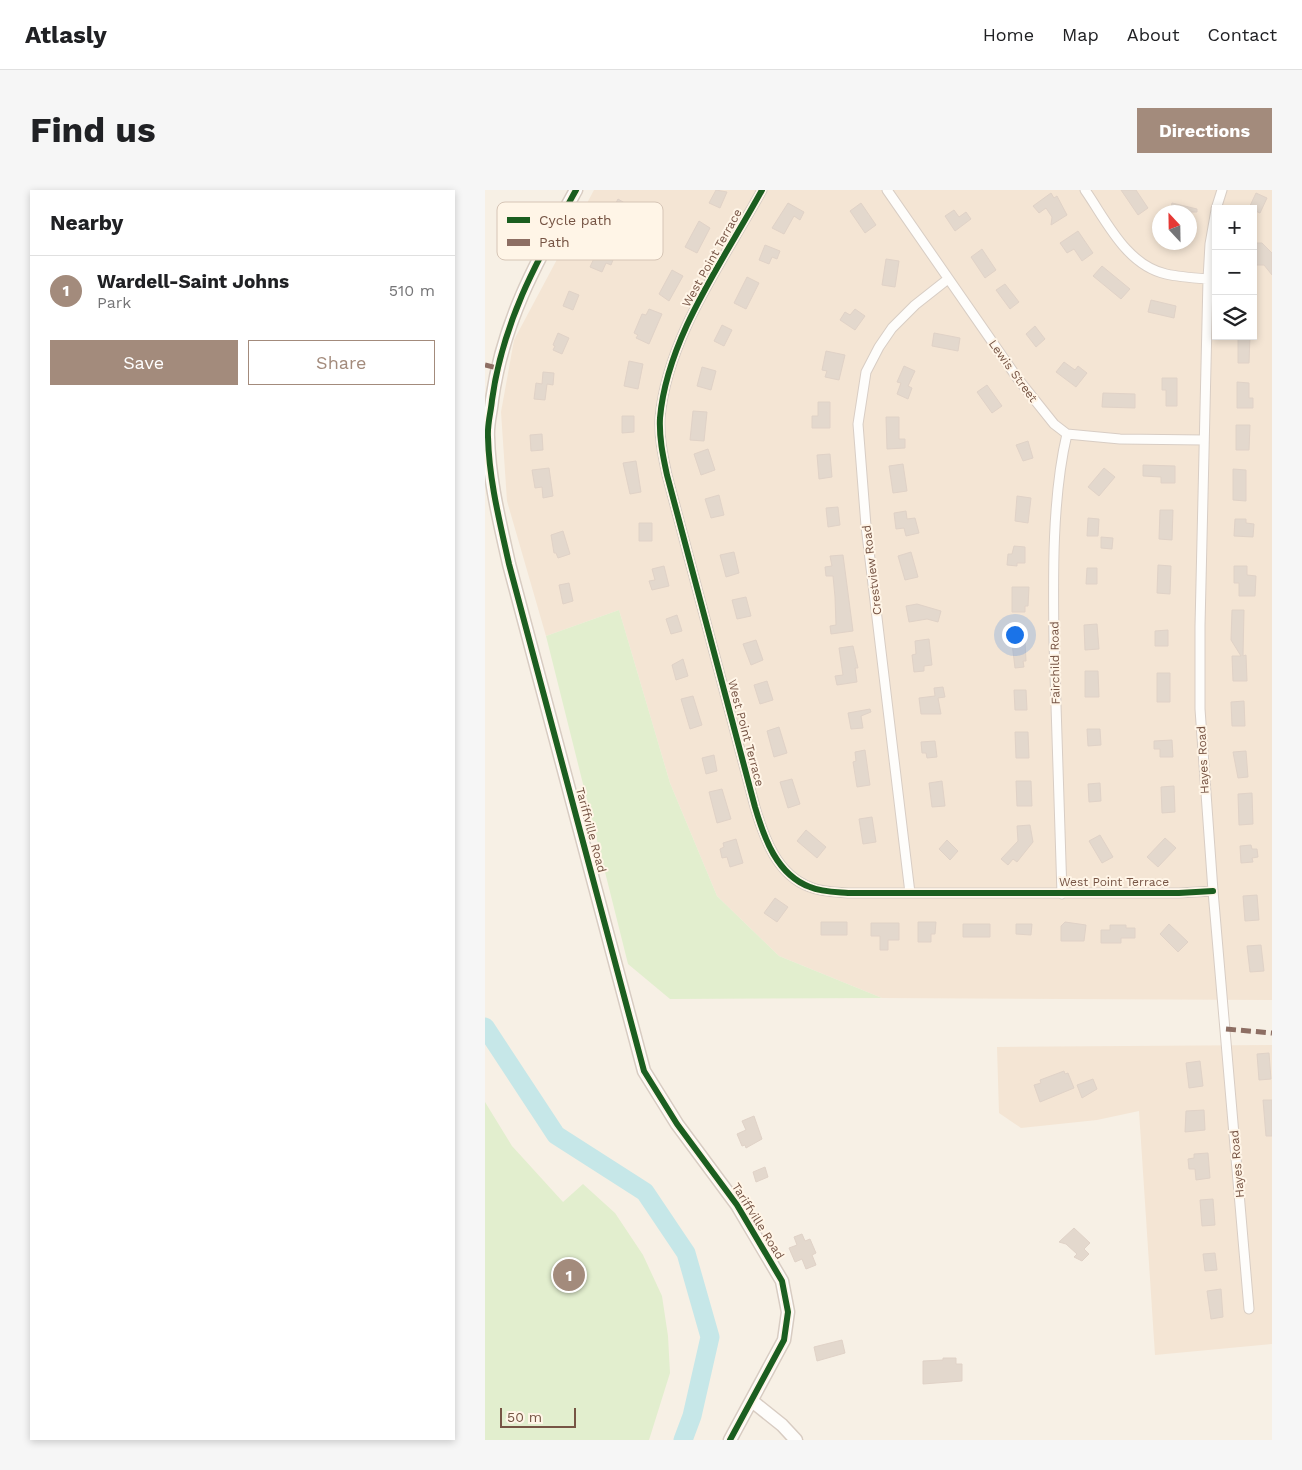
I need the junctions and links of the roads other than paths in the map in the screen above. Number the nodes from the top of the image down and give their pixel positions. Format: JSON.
{"nodes":[{"id":1,"x":576,"y":190,"type":"edge"},
{"id":2,"x":762,"y":190,"type":"edge"},
{"id":3,"x":887,"y":190,"type":"edge"},
{"id":4,"x":1085,"y":190,"type":"edge"},
{"id":5,"x":1222,"y":190,"type":"edge"},
{"id":6,"x":569,"y":202,"type":"edge"},
{"id":7,"x":1217,"y":205,"type":"edge"},
{"id":8,"x":1212,"y":232,"type":"edge"},
{"id":9,"x":538,"y":260,"type":"edge"},
{"id":10,"x":948,"y":279,"type":"junction"},
{"id":11,"x":1208,"y":279,"type":"junction"},
{"id":12,"x":1067,"y":434,"type":"junction"},
{"id":13,"x":1204,"y":440,"type":"junction"},
{"id":14,"x":1213,"y":891,"type":"junction"},
{"id":15,"x":910,"y":893,"type":"junction"},
{"id":16,"x":1062,"y":894,"type":"junction"},
{"id":17,"x":1249,"y":1309,"type":"dead end"},
{"id":18,"x":752,"y":1401,"type":"junction"},
{"id":19,"x":730,"y":1440,"type":"edge"},
{"id":20,"x":796,"y":1440,"type":"edge"}],
"edges":[{"from":1,"to":6,"type":"main road","name":"Tariffville Road"},
{"from":2,"to":15,"type":"street","name":"West Point Terrace"},
{"from":3,"to":10,"type":"street","name":"Lewis Street"},
{"from":4,"to":11,"type":"street"},
{"from":5,"to":7,"type":"street","name":"Hayes Road"},
{"from":8,"to":11,"type":"street","name":"Hayes Road"},
{"from":9,"to":18,"type":"main road","name":"Tariffville Road"},
{"from":10,"to":12,"type":"street","name":"Lewis Street"},
{"from":10,"to":15,"type":"street","name":"Crestview Road"},
{"from":11,"to":13,"type":"street","name":"Hayes Road"},
{"from":12,"to":13,"type":"street"},
{"from":12,"to":16,"type":"street","name":"Fairchild Road"},
{"from":13,"to":14,"type":"street","name":"Hayes Road"},
{"from":14,"to":16,"type":"street","name":"West Point Terrace"},
{"from":14,"to":17,"type":"street","name":"Hayes Road"},
{"from":15,"to":16,"type":"street","name":"West Point Terrace"},
{"from":18,"to":19,"type":"main road","name":"Tariffville Road"},
{"from":18,"to":20,"type":"main road"}]}
